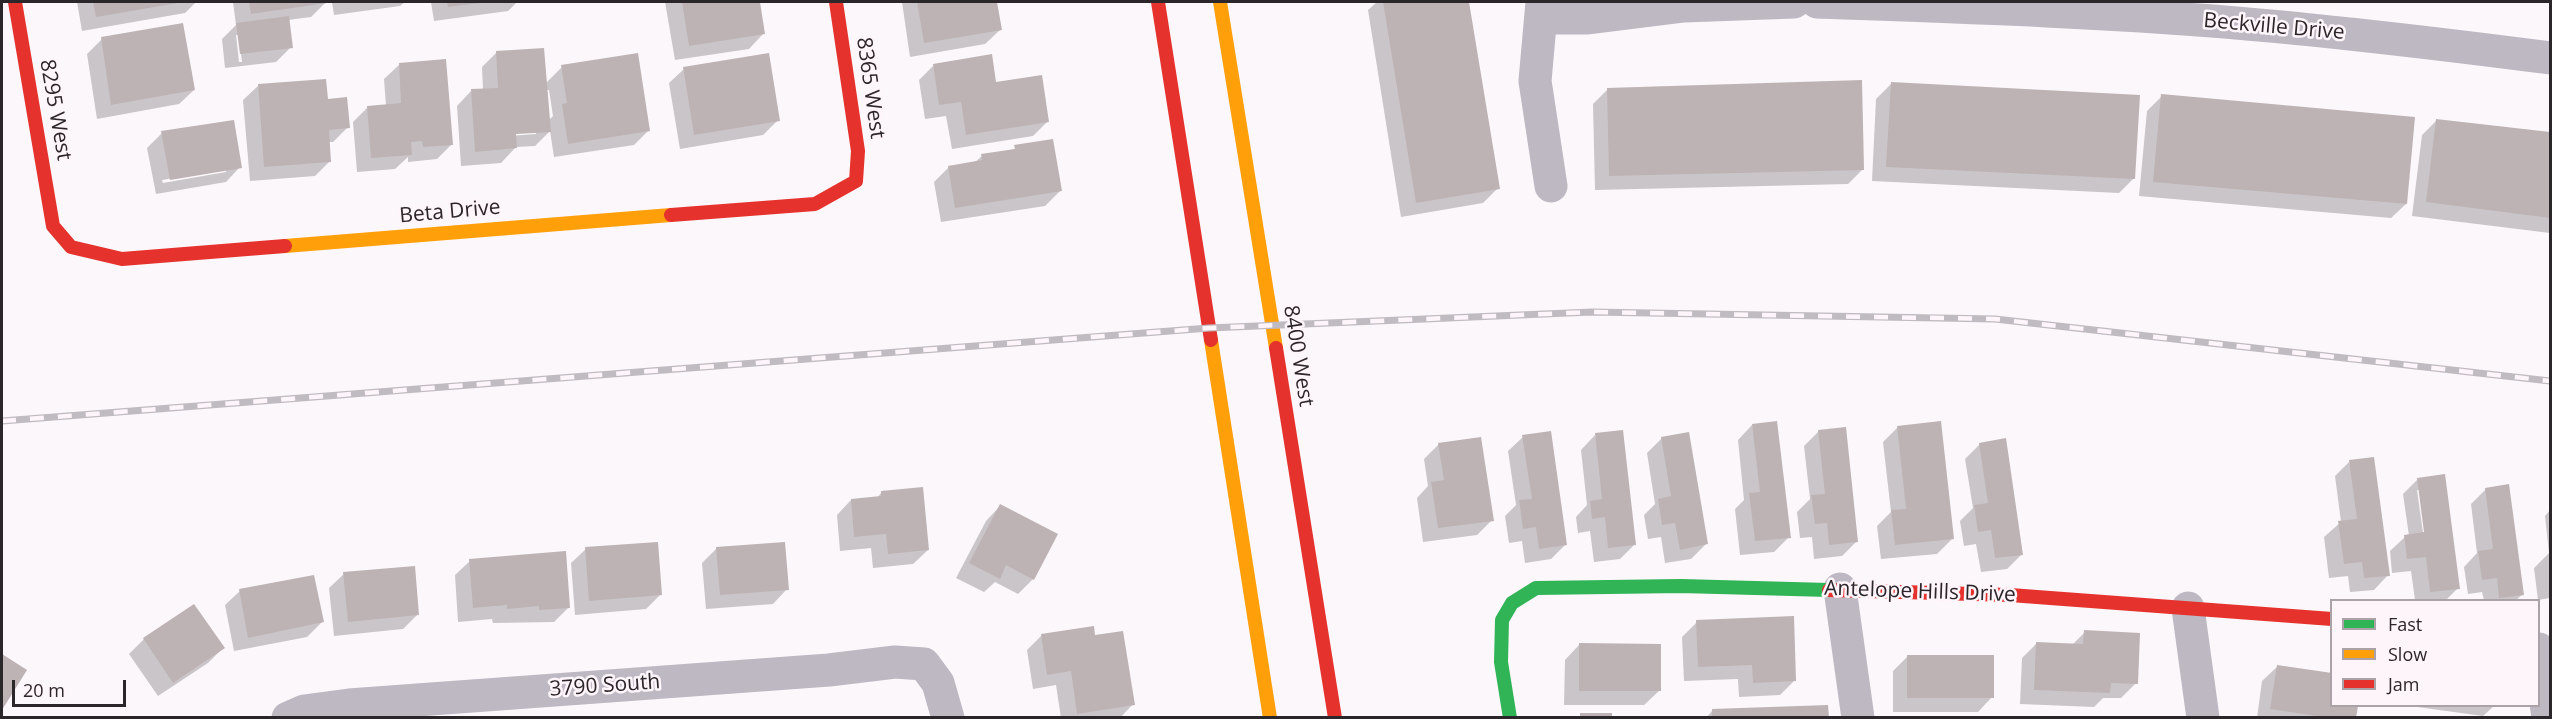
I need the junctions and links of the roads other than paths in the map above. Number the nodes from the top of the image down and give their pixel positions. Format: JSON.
{"nodes":[{"id":1,"x":15,"y":2,"type":"edge"},
{"id":2,"x":836,"y":2,"type":"edge"},
{"id":3,"x":1158,"y":2,"type":"edge"},
{"id":4,"x":1221,"y":2,"type":"edge"},
{"id":5,"x":1794,"y":2,"type":"edge"},
{"id":6,"x":1817,"y":2,"type":"edge"},
{"id":7,"x":1891,"y":3,"type":"edge"},
{"id":8,"x":1542,"y":10,"type":"edge"},
{"id":9,"x":2224,"y":12,"type":"edge"},
{"id":10,"x":2550,"y":58,"type":"edge"},
{"id":11,"x":856,"y":181,"type":"joint"},
{"id":12,"x":1551,"y":186,"type":"dead end"},
{"id":13,"x":53,"y":226,"type":"joint"},
{"id":14,"x":1840,"y":589,"type":"junction"},
{"id":15,"x":2188,"y":608,"type":"junction"},
{"id":16,"x":2330,"y":619,"type":"edge"},
{"id":17,"x":2540,"y":657,"type":"edge"},
{"id":18,"x":288,"y":717,"type":"edge"},
{"id":19,"x":948,"y":717,"type":"edge"},
{"id":20,"x":1270,"y":717,"type":"edge"},
{"id":21,"x":1335,"y":717,"type":"edge"},
{"id":22,"x":1510,"y":717,"type":"edge"},
{"id":23,"x":1858,"y":717,"type":"edge"},
{"id":24,"x":2203,"y":717,"type":"edge"},
{"id":25,"x":2548,"y":717,"type":"edge"}],
"edges":[{"from":1,"to":13,"type":"street","name":"8295 West"},
{"from":2,"to":11,"type":"street","name":"8365 West"},
{"from":3,"to":20,"type":"street"},
{"from":4,"to":21,"type":"street","name":"8400 West"},
{"from":5,"to":8,"type":"street"},
{"from":6,"to":7,"type":"street","name":"Beckville Drive"},
{"from":7,"to":9,"type":"street","name":"Beckville Drive"},
{"from":8,"to":12,"type":"street"},
{"from":9,"to":10,"type":"street","name":"Beckville Drive"},
{"from":11,"to":13,"type":"street","name":"Beta Drive"},
{"from":14,"to":15,"type":"street","name":"Antelope Hills Drive"},
{"from":14,"to":22,"type":"street","name":"Antelope Hills Drive"},
{"from":14,"to":23,"type":"street"},
{"from":15,"to":16,"type":"street","name":"Antelope Hills Drive"},
{"from":15,"to":24,"type":"street"},
{"from":17,"to":25,"type":"street"},
{"from":18,"to":19,"type":"street","name":"3790 South"}]}
